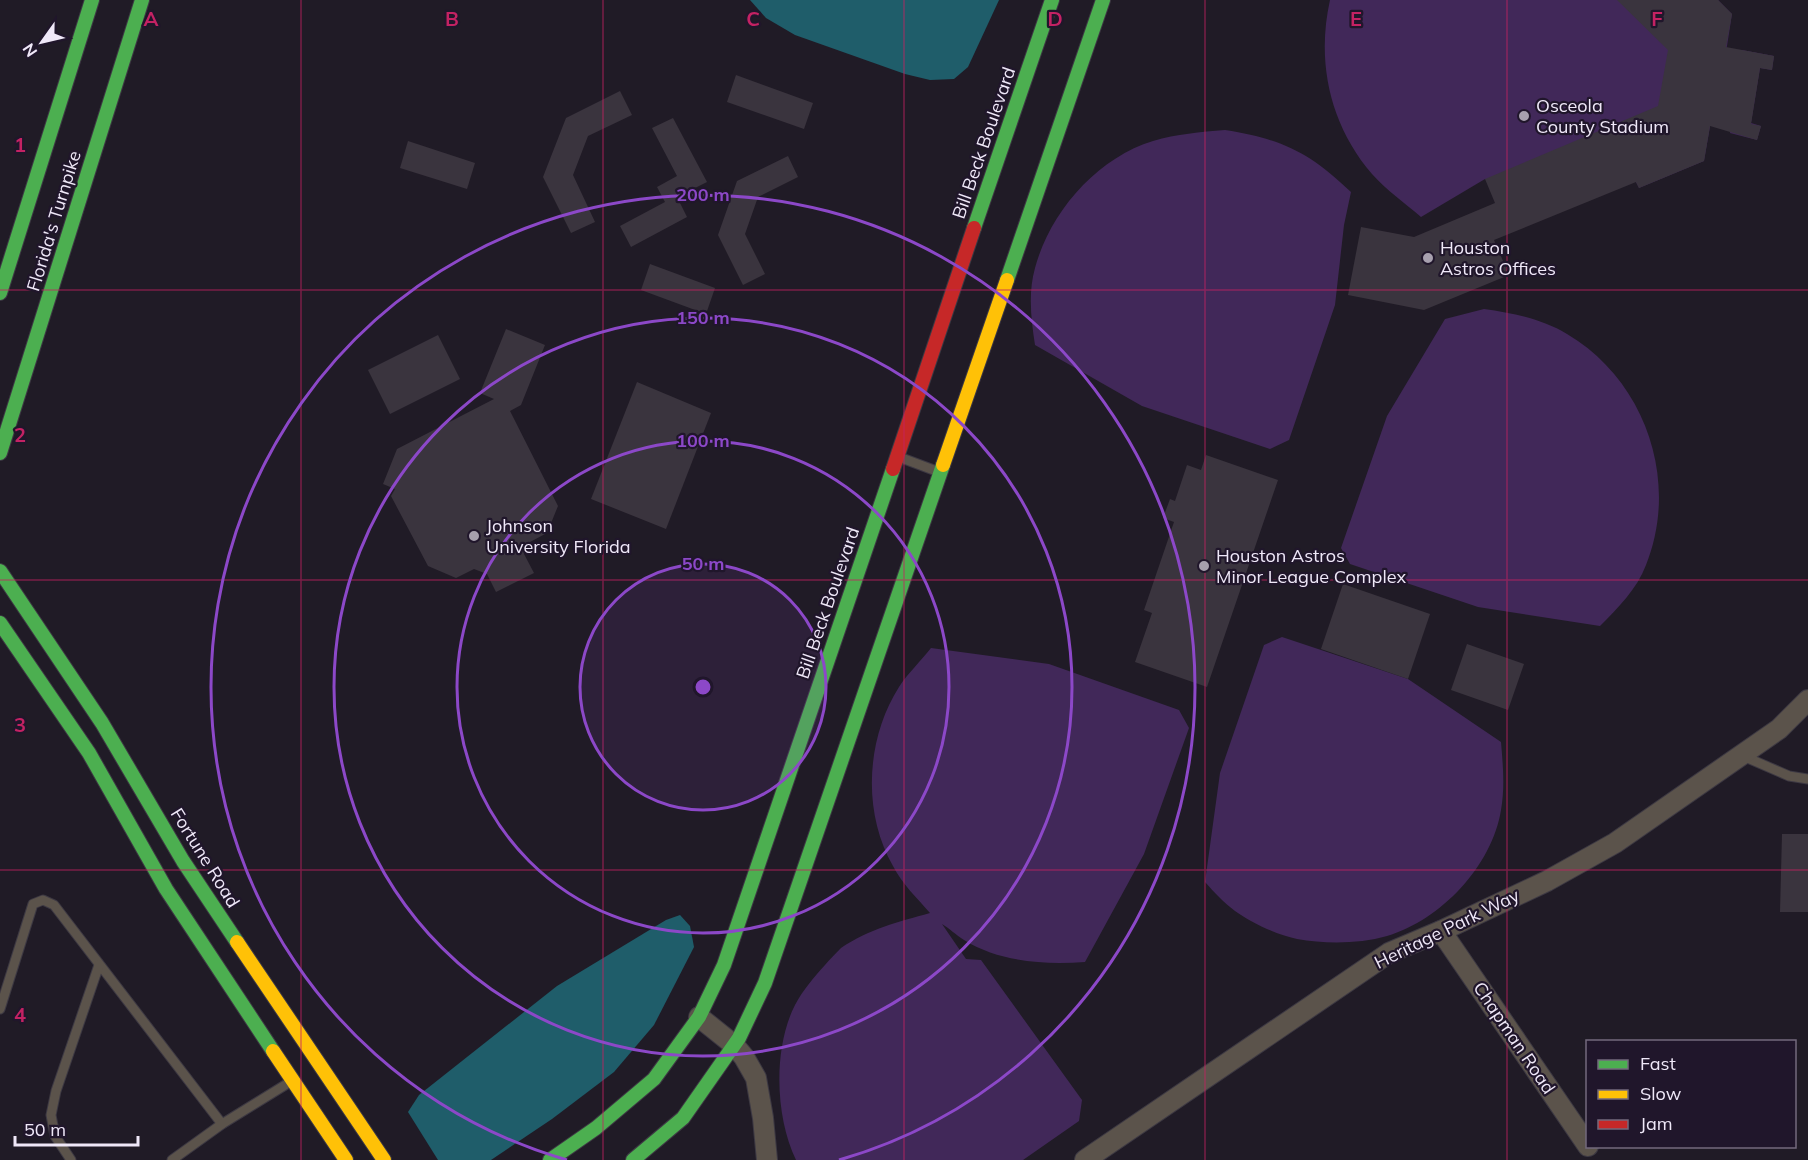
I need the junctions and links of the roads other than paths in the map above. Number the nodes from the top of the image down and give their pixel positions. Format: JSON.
{"nodes":[{"id":1,"x":92,"y":0,"type":"edge"},
{"id":2,"x":142,"y":0,"type":"edge"},
{"id":3,"x":1052,"y":0,"type":"edge"},
{"id":4,"x":1103,"y":0,"type":"edge"},
{"id":5,"x":0,"y":293,"type":"edge"},
{"id":6,"x":0,"y":453,"type":"edge"},
{"id":7,"x":897,"y":456,"type":"junction"},
{"id":8,"x":941,"y":472,"type":"junction"},
{"id":9,"x":2,"y":575,"type":"edge"},
{"id":10,"x":0,"y":623,"type":"edge"},
{"id":11,"x":1808,"y":700,"type":"edge"},
{"id":12,"x":1742,"y":756,"type":"junction"},
{"id":13,"x":1808,"y":779,"type":"edge"},
{"id":14,"x":1441,"y":931,"type":"junction"},
{"id":15,"x":99,"y":966,"type":"junction"},
{"id":16,"x":0,"y":1009,"type":"edge"},
{"id":17,"x":699,"y":1017,"type":"junction"},
{"id":18,"x":734,"y":1045,"type":"junction"},
{"id":19,"x":319,"y":1064,"type":"junction"},
{"id":20,"x":292,"y":1081,"type":"junction"},
{"id":21,"x":222,"y":1124,"type":"junction"},
{"id":22,"x":1586,"y":1143,"type":"edge"},
{"id":23,"x":71,"y":1160,"type":"edge"},
{"id":24,"x":172,"y":1160,"type":"edge"},
{"id":25,"x":346,"y":1160,"type":"edge"},
{"id":26,"x":384,"y":1160,"type":"edge"},
{"id":27,"x":550,"y":1160,"type":"edge"},
{"id":28,"x":633,"y":1160,"type":"edge"},
{"id":29,"x":767,"y":1160,"type":"edge"},
{"id":30,"x":1084,"y":1160,"type":"edge"}],
"edges":[{"from":1,"to":5,"type":"main road","name":"Florida's Turnpike"},
{"from":2,"to":6,"type":"main road","name":"Florida's Turnpike"},
{"from":3,"to":7,"type":"main road","name":"Bill Beck Boulevard"},
{"from":4,"to":8,"type":"main road"},
{"from":7,"to":8,"type":"lane"},
{"from":7,"to":17,"type":"main road","name":"Bill Beck Boulevard"},
{"from":8,"to":18,"type":"main road"},
{"from":9,"to":19,"type":"main road","name":"Fortune Road"},
{"from":10,"to":20,"type":"main road"},
{"from":11,"to":12,"type":"street","name":"Heritage Park Way"},
{"from":12,"to":13,"type":"lane"},
{"from":12,"to":14,"type":"street","name":"Heritage Park Way"},
{"from":14,"to":22,"type":"street","name":"Chapman Road"},
{"from":14,"to":30,"type":"street","name":"Heritage Park Way"},
{"from":15,"to":16,"type":"lane"},
{"from":15,"to":21,"type":"lane"},
{"from":15,"to":23,"type":"lane"},
{"from":17,"to":18,"type":"street"},
{"from":17,"to":27,"type":"main road","name":"Bill Beck Boulevard"},
{"from":18,"to":28,"type":"main road"},
{"from":18,"to":29,"type":"street"},
{"from":19,"to":20,"type":"street"},
{"from":19,"to":26,"type":"main road","name":"Fortune Road"},
{"from":20,"to":21,"type":"lane"},
{"from":20,"to":25,"type":"main road"},
{"from":21,"to":24,"type":"lane"}]}
